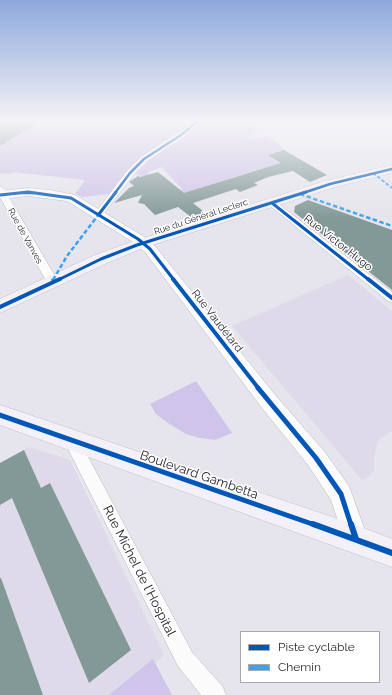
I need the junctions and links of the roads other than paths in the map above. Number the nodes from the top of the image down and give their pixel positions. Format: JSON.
{"nodes":[{"id":1,"x":152,"y":154,"type":"edge"},
{"id":2,"x":392,"y":169,"type":"edge"},
{"id":3,"x":1,"y":193,"type":"edge"},
{"id":4,"x":272,"y":203,"type":"junction"},
{"id":5,"x":99,"y":214,"type":"junction"},
{"id":6,"x":144,"y":244,"type":"junction"},
{"id":7,"x":52,"y":281,"type":"junction"},
{"id":8,"x":392,"y":298,"type":"edge"},
{"id":9,"x":0,"y":306,"type":"edge"},
{"id":10,"x":0,"y":415,"type":"edge"},
{"id":11,"x":72,"y":441,"type":"junction"},
{"id":12,"x":356,"y":539,"type":"junction"},
{"id":13,"x":392,"y":553,"type":"edge"},
{"id":14,"x":215,"y":695,"type":"edge"}],
"edges":[{"from":1,"to":5,"type":"street"},
{"from":2,"to":4,"type":"main road","name":"Rue du Général Leclerc"},
{"from":3,"to":5,"type":"street","name":"Rue Vaudétard"},
{"from":3,"to":7,"type":"street","name":"Rue de Vanves"},
{"from":4,"to":6,"type":"main road","name":"Rue du Général Leclerc"},
{"from":4,"to":8,"type":"street","name":"Rue Victor Hugo"},
{"from":5,"to":6,"type":"street","name":"Rue Vaudétard"},
{"from":6,"to":7,"type":"main road","name":"Rue du Général Leclerc"},
{"from":6,"to":12,"type":"street","name":"Rue Vaudétard"},
{"from":7,"to":9,"type":"main road","name":"Rue du Général Leclerc"},
{"from":10,"to":11,"type":"main road","name":"Boulevard Gambetta"},
{"from":11,"to":12,"type":"main road","name":"Boulevard Gambetta"},
{"from":11,"to":14,"type":"street","name":"Rue Michel de l'Hospital"},
{"from":12,"to":13,"type":"main road","name":"Boulevard Gambetta"}]}
